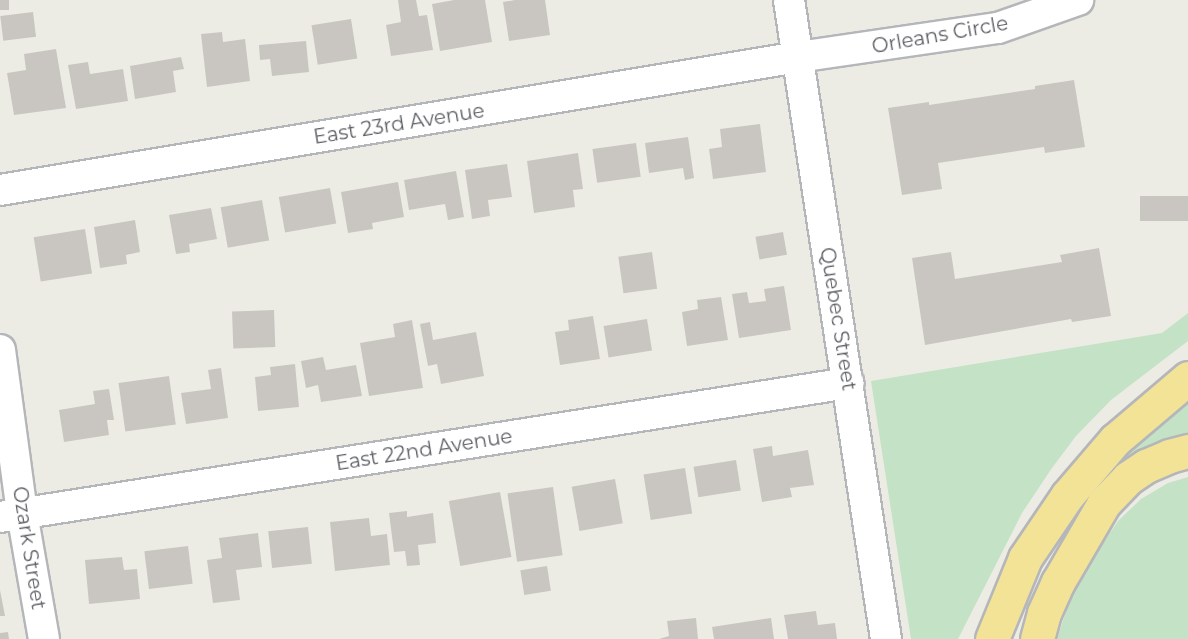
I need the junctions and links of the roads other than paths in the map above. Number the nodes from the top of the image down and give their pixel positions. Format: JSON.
{"nodes":[{"id":1,"x":789,"y":0,"type":"edge"},
{"id":2,"x":1078,"y":0,"type":"edge"},
{"id":3,"x":798,"y":57,"type":"junction"},
{"id":4,"x":0,"y":190,"type":"edge"},
{"id":5,"x":0,"y":350,"type":"edge"},
{"id":6,"x":1188,"y":378,"type":"edge"},
{"id":7,"x":848,"y":383,"type":"junction"},
{"id":8,"x":1188,"y":451,"type":"edge"},
{"id":9,"x":11,"y":515,"type":"edge"},
{"id":10,"x":44,"y":639,"type":"edge"},
{"id":11,"x":885,"y":639,"type":"edge"},
{"id":12,"x":992,"y":639,"type":"edge"},
{"id":13,"x":1037,"y":639,"type":"edge"}],
"edges":[{"from":1,"to":3,"type":"street","name":"Quebec Street"},
{"from":2,"to":3,"type":"street","name":"Orleans Circle"},
{"from":3,"to":4,"type":"street","name":"East 23rd Avenue"},
{"from":3,"to":7,"type":"street","name":"Quebec Street"},
{"from":5,"to":9,"type":"street","name":"Ozark Street"},
{"from":6,"to":12,"type":"highway"},
{"from":7,"to":9,"type":"street","name":"East 22nd Avenue"},
{"from":7,"to":11,"type":"street","name":"Quebec Street"},
{"from":8,"to":13,"type":"highway"},
{"from":9,"to":10,"type":"street","name":"Ozark Street"}]}
